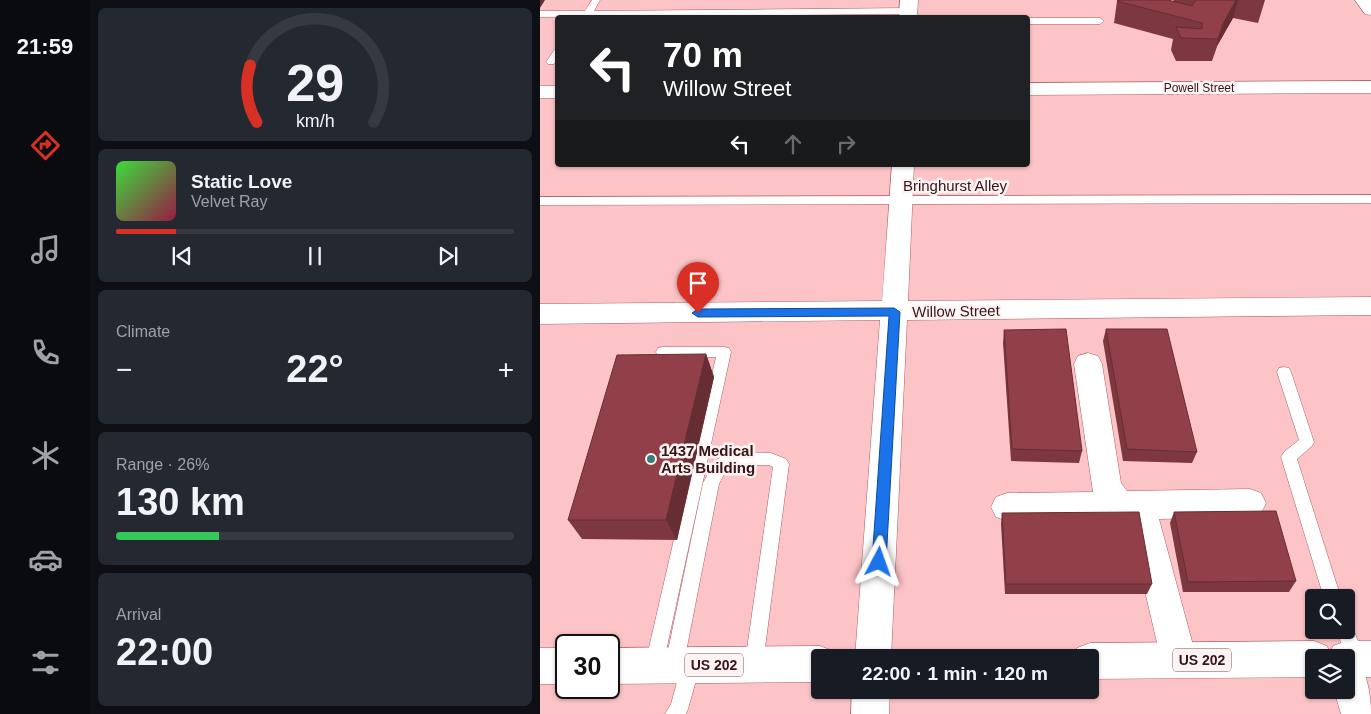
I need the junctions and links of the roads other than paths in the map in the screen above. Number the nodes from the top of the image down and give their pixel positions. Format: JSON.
{"nodes":[{"id":1,"x":596,"y":0,"type":"edge"},
{"id":2,"x":789,"y":0,"type":"edge"},
{"id":3,"x":1364,"y":0,"type":"edge"},
{"id":4,"x":909,"y":10,"type":"edge"},
{"id":5,"x":1371,"y":10,"type":"edge"},
{"id":6,"x":786,"y":12,"type":"junction"},
{"id":7,"x":540,"y":14,"type":"edge"},
{"id":8,"x":582,"y":15,"type":"edge"},
{"id":9,"x":1030,"y":21,"type":"edge"},
{"id":10,"x":1100,"y":21,"type":"dead end"},
{"id":11,"x":555,"y":56,"type":"edge"},
{"id":12,"x":551,"y":62,"type":"dead end"},
{"id":13,"x":1371,"y":87,"type":"edge"},
{"id":14,"x":1030,"y":89,"type":"edge"},
{"id":15,"x":540,"y":92,"type":"edge"},
{"id":16,"x":555,"y":92,"type":"edge"},
{"id":17,"x":903,"y":167,"type":"edge"},
{"id":18,"x":1371,"y":199,"type":"edge"},
{"id":19,"x":902,"y":200,"type":"junction"},
{"id":20,"x":540,"y":201,"type":"edge"},
{"id":21,"x":1371,"y":306,"type":"edge"},
{"id":22,"x":894,"y":312,"type":"junction"},
{"id":23,"x":540,"y":314,"type":"edge"},
{"id":24,"x":664,"y":352,"type":"edge"},
{"id":25,"x":1088,"y":364,"type":"dead end"},
{"id":26,"x":1284,"y":372,"type":"dead end"},
{"id":27,"x":1250,"y":503,"type":"dead end"},
{"id":28,"x":1118,"y":504,"type":"junction"},
{"id":29,"x":1007,"y":506,"type":"dead end"},
{"id":30,"x":1330,"y":589,"type":"edge"},
{"id":31,"x":873,"y":649,"type":"edge"},
{"id":32,"x":1305,"y":659,"type":"edge"},
{"id":33,"x":1179,"y":660,"type":"junction"},
{"id":34,"x":1099,"y":661,"type":"edge"},
{"id":35,"x":754,"y":664,"type":"junction"},
{"id":36,"x":811,"y":664,"type":"edge"},
{"id":37,"x":673,"y":665,"type":"junction"},
{"id":38,"x":540,"y":666,"type":"edge"},
{"id":39,"x":555,"y":666,"type":"edge"},
{"id":40,"x":620,"y":666,"type":"edge"},
{"id":41,"x":1355,"y":673,"type":"edge"},
{"id":42,"x":871,"y":699,"type":"edge"},
{"id":43,"x":674,"y":714,"type":"edge"},
{"id":44,"x":870,"y":714,"type":"edge"},
{"id":45,"x":1360,"y":714,"type":"edge"}],
"edges":[{"from":1,"to":8,"type":"lane"},
{"from":2,"to":6,"type":"lane"},
{"from":3,"to":5,"type":"main road"},
{"from":4,"to":6,"type":"lane"},
{"from":6,"to":8,"type":"lane"},
{"from":7,"to":8,"type":"lane"},
{"from":9,"to":10,"type":"lane"},
{"from":11,"to":12,"type":"lane"},
{"from":13,"to":14,"type":"main road","name":"Powell Street"},
{"from":15,"to":16,"type":"main road"},
{"from":17,"to":19,"type":"main road"},
{"from":18,"to":19,"type":"lane","name":"Bringhurst Alley"},
{"from":19,"to":20,"type":"lane","name":"Bringhurst Alley"},
{"from":19,"to":22,"type":"main road"},
{"from":21,"to":22,"type":"main road","name":"Willow Street"},
{"from":22,"to":23,"type":"main road","name":"Willow Street"},
{"from":22,"to":31,"type":"main road"},
{"from":24,"to":37,"type":"lane"},
{"from":25,"to":28,"type":"main road"},
{"from":26,"to":30,"type":"lane"},
{"from":27,"to":28,"type":"main road"},
{"from":28,"to":29,"type":"main road"},
{"from":28,"to":33,"type":"main road"},
{"from":32,"to":33,"type":"main road","number":"US 202"},
{"from":33,"to":34,"type":"main road","number":"US 202"},
{"from":35,"to":36,"type":"main road","number":"US 202"},
{"from":35,"to":37,"type":"main road","number":"US 202"},
{"from":35,"to":37,"type":"lane"},
{"from":37,"to":40,"type":"main road","number":"US 202"},
{"from":37,"to":43,"type":"lane"},
{"from":38,"to":39,"type":"main road"},
{"from":41,"to":45,"type":"main road"},
{"from":42,"to":44,"type":"main road"}]}
